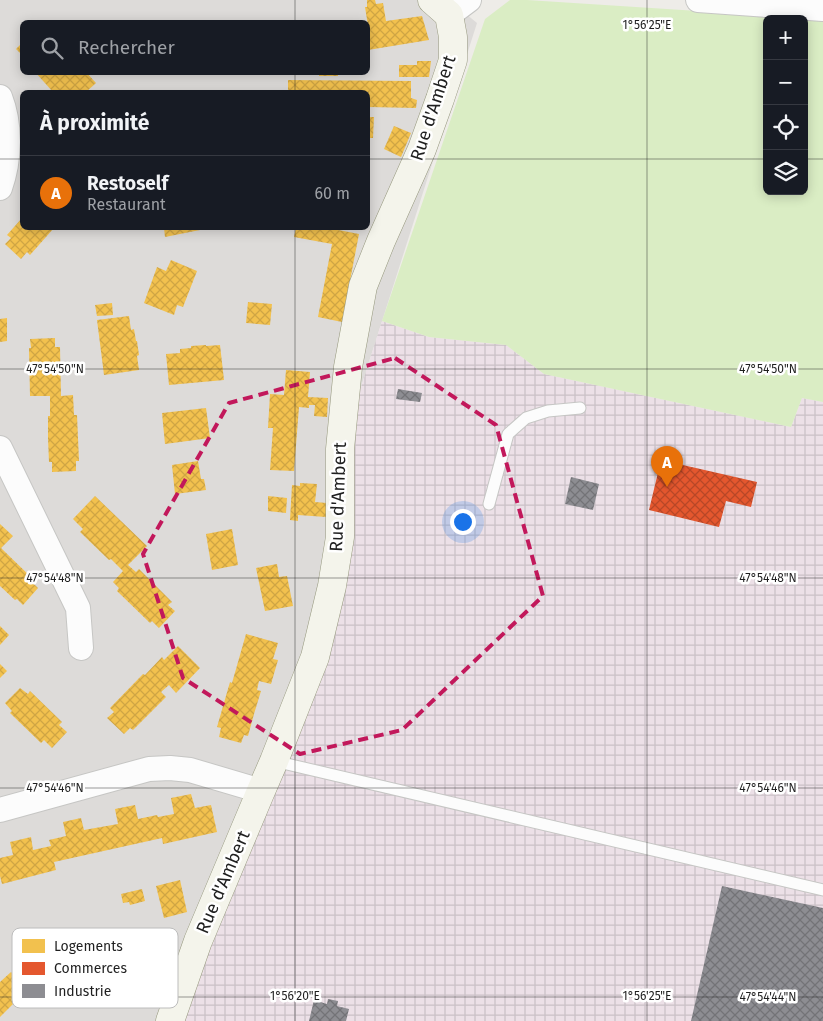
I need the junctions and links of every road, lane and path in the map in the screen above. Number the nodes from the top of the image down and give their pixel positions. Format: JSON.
{"nodes":[{"id":1,"x":698,"y":0,"type":"edge"},
{"id":2,"x":450,"y":5,"type":"edge"},
{"id":3,"x":823,"y":9,"type":"edge"},
{"id":4,"x":0,"y":97,"type":"edge"},
{"id":5,"x":0,"y":188,"type":"edge"},
{"id":6,"x":580,"y":408,"type":"dead end"},
{"id":7,"x":0,"y":448,"type":"edge"},
{"id":8,"x":489,"y":504,"type":"dead end"},
{"id":9,"x":81,"y":648,"type":"dead end"},
{"id":10,"x":274,"y":762,"type":"junction"},
{"id":11,"x":261,"y":791,"type":"junction"},
{"id":12,"x":0,"y":810,"type":"edge"},
{"id":13,"x":823,"y":890,"type":"edge"},
{"id":14,"x":178,"y":998,"type":"edge"},
{"id":15,"x":175,"y":1008,"type":"edge"},
{"id":16,"x":170,"y":1021,"type":"edge"}],
"edges":[{"from":1,"to":3,"type":"street"},
{"from":2,"to":10,"type":"street","name":"Rue d'Ambert"},
{"from":4,"to":5,"type":"street"},
{"from":6,"to":8,"type":"lane"},
{"from":7,"to":9,"type":"street"},
{"from":10,"to":11,"type":"street","name":"Rue d'Ambert"},
{"from":10,"to":13,"type":"lane"},
{"from":11,"to":12,"type":"street"},
{"from":11,"to":14,"type":"street","name":"Rue d'Ambert"},
{"from":15,"to":16,"type":"street","name":"Rue d'Ambert"}]}
